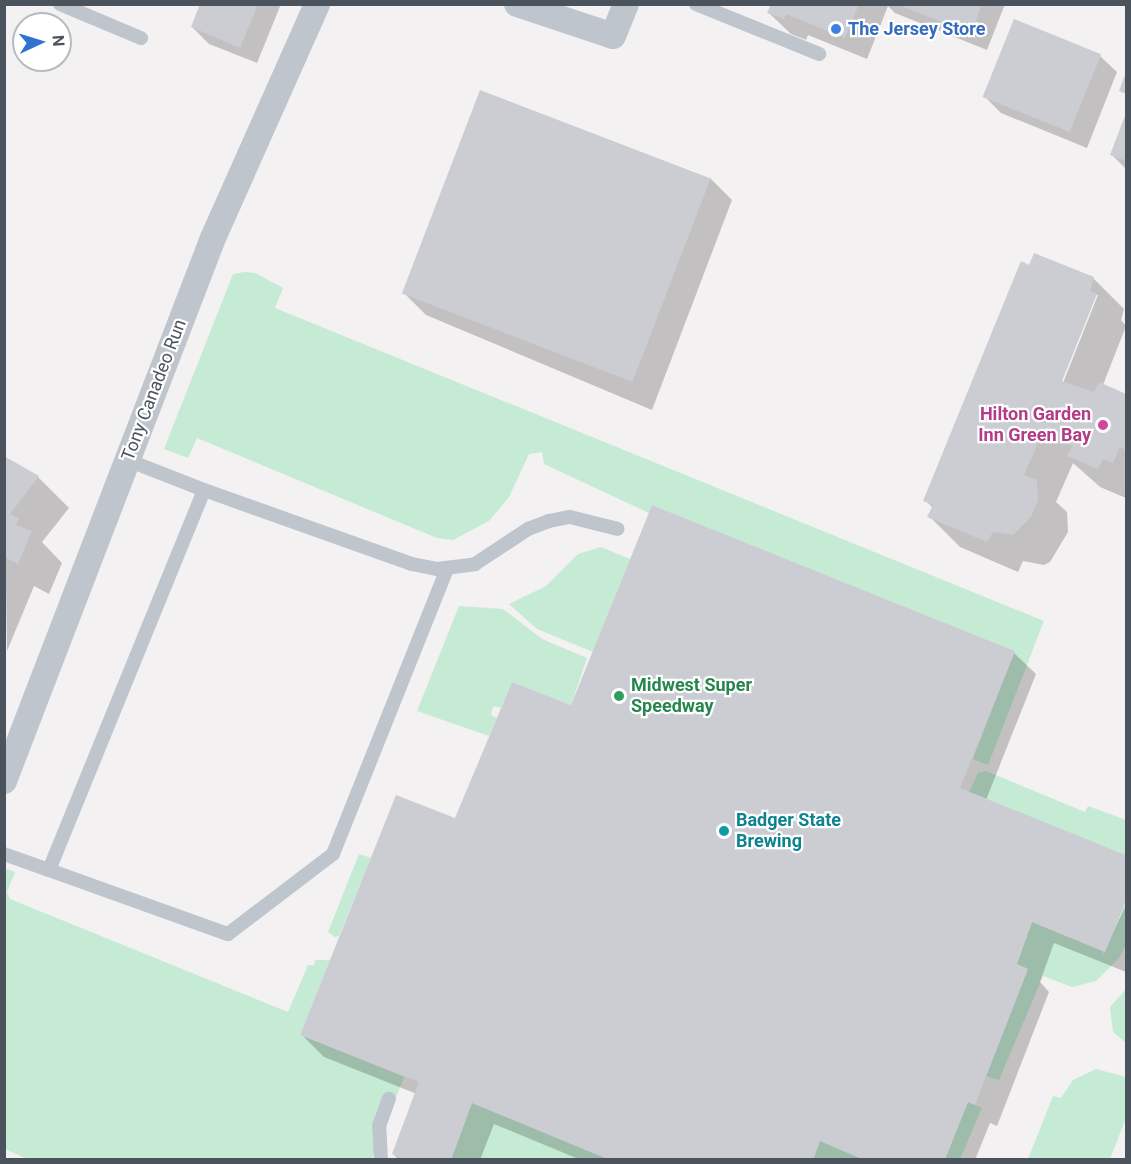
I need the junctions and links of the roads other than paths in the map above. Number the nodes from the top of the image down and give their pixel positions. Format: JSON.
{"nodes":[{"id":1,"x":60,"y":4,"type":"edge"},
{"id":2,"x":316,"y":4,"type":"edge"},
{"id":3,"x":516,"y":4,"type":"edge"},
{"id":4,"x":626,"y":4,"type":"edge"},
{"id":5,"x":696,"y":4,"type":"edge"},
{"id":6,"x":141,"y":38,"type":"dead end"},
{"id":7,"x":819,"y":54,"type":"dead end"},
{"id":8,"x":128,"y":460,"type":"junction"},
{"id":9,"x":204,"y":490,"type":"junction"},
{"id":10,"x":618,"y":530,"type":"dead end"},
{"id":11,"x":447,"y":569,"type":"junction"},
{"id":12,"x":4,"y":781,"type":"edge"},
{"id":13,"x":4,"y":854,"type":"edge"},
{"id":14,"x":49,"y":870,"type":"junction"},
{"id":15,"x":389,"y":1099,"type":"dead end"},
{"id":16,"x":381,"y":1160,"type":"edge"}],
"edges":[{"from":1,"to":6,"type":"lane"},
{"from":2,"to":8,"type":"street","name":"Tony Canadeo Run"},
{"from":3,"to":4,"type":"street"},
{"from":5,"to":7,"type":"lane"},
{"from":8,"to":9,"type":"lane"},
{"from":8,"to":12,"type":"street","name":"Tony Canadeo Run"},
{"from":9,"to":11,"type":"lane"},
{"from":9,"to":14,"type":"lane"},
{"from":10,"to":11,"type":"lane"},
{"from":11,"to":14,"type":"lane"},
{"from":13,"to":14,"type":"lane"},
{"from":15,"to":16,"type":"lane"}]}
